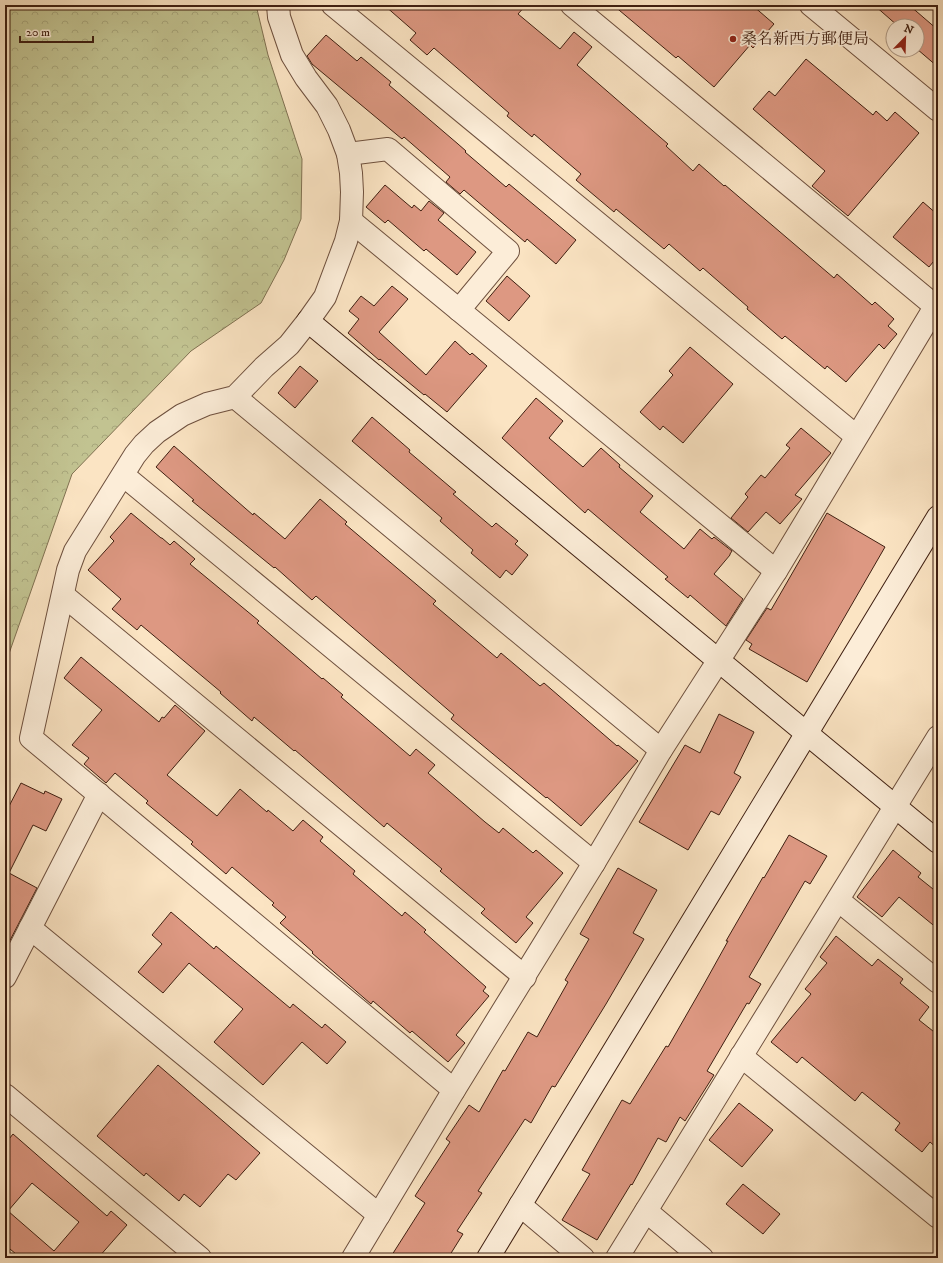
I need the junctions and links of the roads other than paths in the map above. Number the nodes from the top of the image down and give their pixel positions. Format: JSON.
{"nodes":[{"id":1,"x":278,"y":5,"type":"edge"},
{"id":2,"x":333,"y":5,"type":"edge"},
{"id":3,"x":572,"y":5,"type":"edge"},
{"id":4,"x":811,"y":5,"type":"edge"},
{"id":5,"x":938,"y":110,"type":"edge"},
{"id":6,"x":348,"y":154,"type":"junction"},
{"id":7,"x":351,"y":221,"type":"junction"},
{"id":8,"x":937,"y":304,"type":"edge"},
{"id":9,"x":459,"y":310,"type":"junction"},
{"id":10,"x":308,"y":321,"type":"junction"},
{"id":11,"x":235,"y":397,"type":"junction"},
{"id":12,"x":856,"y":436,"type":"junction"},
{"id":13,"x":123,"y":474,"type":"junction"},
{"id":14,"x":938,"y":518,"type":"edge"},
{"id":15,"x":776,"y":571,"type":"junction"},
{"id":16,"x":63,"y":595,"type":"junction"},
{"id":17,"x":719,"y":660,"type":"junction"},
{"id":18,"x":806,"y":734,"type":"junction"},
{"id":19,"x":938,"y":737,"type":"edge"},
{"id":20,"x":661,"y":750,"type":"junction"},
{"id":21,"x":99,"y":794,"type":"junction"},
{"id":22,"x":895,"y":807,"type":"junction"},
{"id":23,"x":938,"y":842,"type":"edge"},
{"id":24,"x":594,"y":863,"type":"junction"},
{"id":25,"x":838,"y":900,"type":"junction"},
{"id":26,"x":30,"y":928,"type":"junction"},
{"id":27,"x":5,"y":977,"type":"edge"},
{"id":28,"x":525,"y":977,"type":"junction"},
{"id":29,"x":938,"y":982,"type":"edge"},
{"id":30,"x":741,"y":1056,"type":"junction"},
{"id":31,"x":454,"y":1090,"type":"junction"},
{"id":32,"x":5,"y":1095,"type":"edge"},
{"id":33,"x":520,"y":1205,"type":"junction"},
{"id":34,"x":646,"y":1211,"type":"junction"},
{"id":35,"x":379,"y":1215,"type":"junction"},
{"id":36,"x":938,"y":1217,"type":"edge"},
{"id":37,"x":200,"y":1258,"type":"edge"},
{"id":38,"x":353,"y":1258,"type":"edge"},
{"id":39,"x":488,"y":1258,"type":"edge"},
{"id":40,"x":583,"y":1258,"type":"edge"},
{"id":41,"x":617,"y":1258,"type":"edge"},
{"id":42,"x":702,"y":1258,"type":"edge"}],
"edges":[{"from":1,"to":6,"type":"street"},
{"from":2,"to":12,"type":"street"},
{"from":3,"to":8,"type":"street"},
{"from":4,"to":5,"type":"street"},
{"from":6,"to":7,"type":"street"},
{"from":6,"to":9,"type":"street"},
{"from":7,"to":9,"type":"street"},
{"from":7,"to":10,"type":"street"},
{"from":8,"to":12,"type":"street"},
{"from":9,"to":15,"type":"street"},
{"from":10,"to":11,"type":"street"},
{"from":10,"to":17,"type":"street"},
{"from":11,"to":13,"type":"street"},
{"from":11,"to":20,"type":"street"},
{"from":12,"to":15,"type":"street"},
{"from":13,"to":16,"type":"street"},
{"from":13,"to":24,"type":"street"},
{"from":14,"to":18,"type":"street"},
{"from":15,"to":17,"type":"street"},
{"from":16,"to":21,"type":"street"},
{"from":16,"to":28,"type":"street"},
{"from":17,"to":18,"type":"street"},
{"from":17,"to":20,"type":"street"},
{"from":18,"to":22,"type":"street"},
{"from":18,"to":33,"type":"street"},
{"from":19,"to":22,"type":"street"},
{"from":20,"to":24,"type":"street"},
{"from":21,"to":26,"type":"street"},
{"from":21,"to":31,"type":"street"},
{"from":22,"to":23,"type":"street"},
{"from":22,"to":25,"type":"street"},
{"from":24,"to":28,"type":"street"},
{"from":25,"to":29,"type":"street"},
{"from":25,"to":30,"type":"street"},
{"from":26,"to":27,"type":"street"},
{"from":26,"to":35,"type":"street"},
{"from":28,"to":31,"type":"street"},
{"from":30,"to":34,"type":"street"},
{"from":30,"to":36,"type":"street"},
{"from":31,"to":35,"type":"street"},
{"from":32,"to":37,"type":"street"},
{"from":33,"to":39,"type":"street"},
{"from":33,"to":40,"type":"street"},
{"from":34,"to":41,"type":"street"},
{"from":34,"to":42,"type":"street"},
{"from":35,"to":38,"type":"street"}]}
